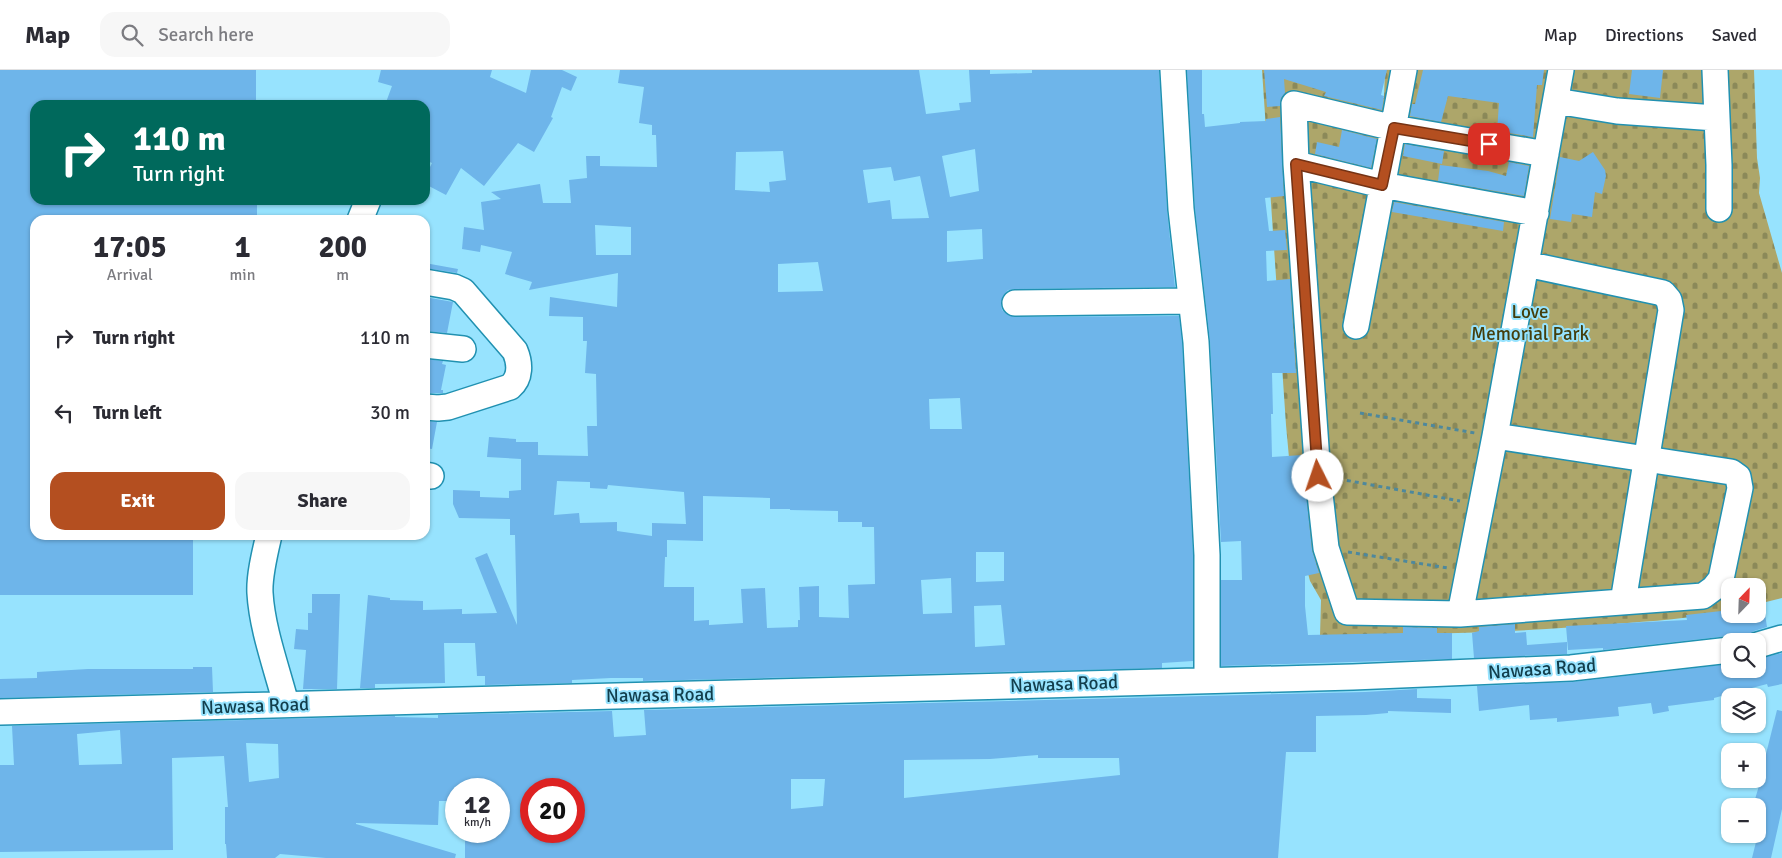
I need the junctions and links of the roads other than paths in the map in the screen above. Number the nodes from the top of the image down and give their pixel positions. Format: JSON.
{"nodes":[{"id":1,"x":1173,"y":70,"type":"edge"},
{"id":2,"x":1404,"y":70,"type":"edge"},
{"id":3,"x":1561,"y":70,"type":"edge"},
{"id":4,"x":1715,"y":70,"type":"edge"},
{"id":5,"x":1556,"y":100,"type":"junction"},
{"id":6,"x":1716,"y":118,"type":"junction"},
{"id":7,"x":1394,"y":128,"type":"junction"},
{"id":8,"x":1546,"y":154,"type":"junction"},
{"id":9,"x":1296,"y":164,"type":"junction"},
{"id":10,"x":1382,"y":185,"type":"junction"},
{"id":11,"x":1719,"y":209,"type":"dead end"},
{"id":12,"x":1536,"y":214,"type":"junction"},
{"id":13,"x":1526,"y":264,"type":"junction"},
{"id":14,"x":430,"y":283,"type":"edge"},
{"id":15,"x":1190,"y":301,"type":"junction"},
{"id":16,"x":1015,"y":303,"type":"dead end"},
{"id":17,"x":1356,"y":326,"type":"dead end"},
{"id":18,"x":430,"y":346,"type":"edge"},
{"id":19,"x":463,"y":349,"type":"dead end"},
{"id":20,"x":430,"y":407,"type":"edge"},
{"id":21,"x":1495,"y":436,"type":"junction"},
{"id":22,"x":1647,"y":459,"type":"junction"},
{"id":23,"x":268,"y":540,"type":"edge"},
{"id":24,"x":1623,"y":602,"type":"junction"},
{"id":25,"x":1460,"y":614,"type":"junction"},
{"id":26,"x":1782,"y":638,"type":"edge"},
{"id":27,"x":1766,"y":643,"type":"edge"},
{"id":28,"x":1721,"y":651,"type":"edge"},
{"id":29,"x":1207,"y":680,"type":"junction"},
{"id":30,"x":286,"y":704,"type":"junction"},
{"id":31,"x":0,"y":712,"type":"edge"}],
"edges":[{"from":1,"to":15,"type":"street"},
{"from":2,"to":7,"type":"street"},
{"from":3,"to":5,"type":"street"},
{"from":4,"to":6,"type":"street"},
{"from":5,"to":6,"type":"street"},
{"from":5,"to":8,"type":"street"},
{"from":6,"to":11,"type":"street"},
{"from":7,"to":8,"type":"street"},
{"from":7,"to":9,"type":"street"},
{"from":7,"to":10,"type":"street"},
{"from":8,"to":12,"type":"street"},
{"from":9,"to":10,"type":"street"},
{"from":9,"to":25,"type":"street"},
{"from":10,"to":12,"type":"street"},
{"from":10,"to":17,"type":"street"},
{"from":12,"to":13,"type":"street"},
{"from":13,"to":21,"type":"street"},
{"from":13,"to":22,"type":"street"},
{"from":14,"to":20,"type":"street"},
{"from":15,"to":16,"type":"street"},
{"from":15,"to":29,"type":"street"},
{"from":18,"to":19,"type":"street"},
{"from":21,"to":22,"type":"street"},
{"from":21,"to":25,"type":"street"},
{"from":22,"to":24,"type":"street"},
{"from":22,"to":24,"type":"street"},
{"from":23,"to":30,"type":"street"},
{"from":24,"to":25,"type":"street"},
{"from":26,"to":27,"type":"street"},
{"from":28,"to":29,"type":"street","name":"Nawasa Road"},
{"from":29,"to":30,"type":"street","name":"Nawasa Road"},
{"from":30,"to":31,"type":"street","name":"Nawasa Road"}]}
